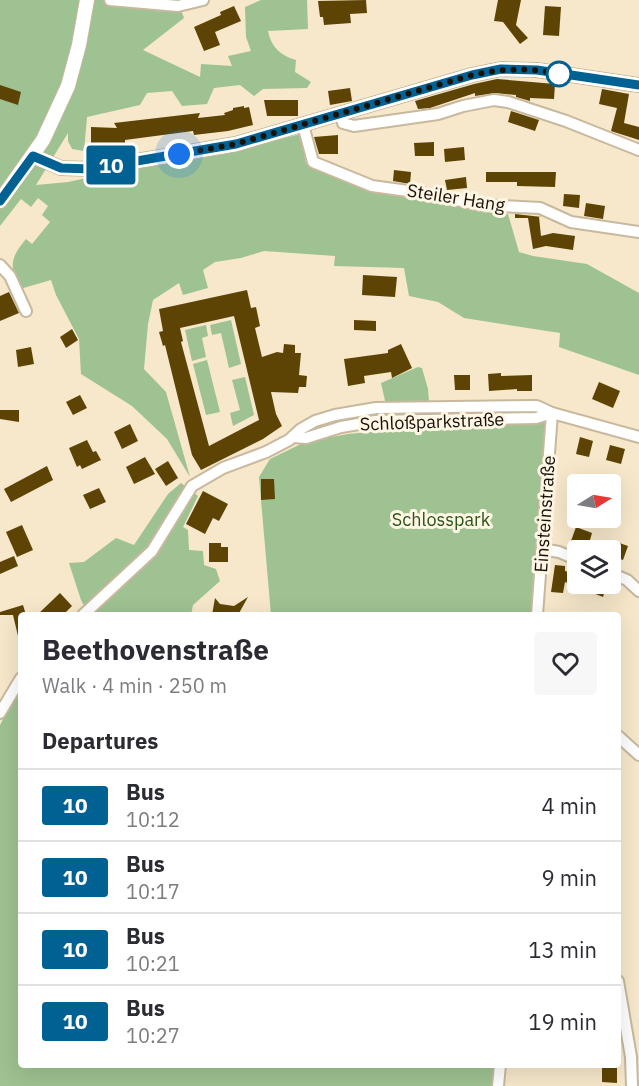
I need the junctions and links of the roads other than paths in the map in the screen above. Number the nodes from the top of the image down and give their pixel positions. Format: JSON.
{"nodes":[{"id":1,"x":87,"y":0,"type":"edge"},
{"id":2,"x":110,"y":0,"type":"edge"},
{"id":3,"x":203,"y":0,"type":"edge"},
{"id":4,"x":639,"y":85,"type":"edge"},
{"id":5,"x":340,"y":115,"type":"junction"},
{"id":6,"x":303,"y":125,"type":"junction"},
{"id":7,"x":639,"y":150,"type":"edge"},
{"id":8,"x":33,"y":156,"type":"junction"},
{"id":9,"x":0,"y":201,"type":"edge"},
{"id":10,"x":639,"y":232,"type":"edge"},
{"id":11,"x":0,"y":265,"type":"edge"},
{"id":12,"x":26,"y":310,"type":"dead end"},
{"id":13,"x":552,"y":413,"type":"junction"},
{"id":14,"x":639,"y":436,"type":"edge"},
{"id":15,"x":543,"y":549,"type":"junction"},
{"id":16,"x":567,"y":555,"type":"edge"},
{"id":17,"x":621,"y":578,"type":"edge"},
{"id":18,"x":639,"y":591,"type":"edge"},
{"id":19,"x":86,"y":612,"type":"edge"},
{"id":20,"x":537,"y":612,"type":"edge"},
{"id":21,"x":18,"y":683,"type":"edge"},
{"id":22,"x":0,"y":713,"type":"edge"},
{"id":23,"x":621,"y":739,"type":"edge"},
{"id":24,"x":639,"y":755,"type":"edge"},
{"id":25,"x":621,"y":999,"type":"edge"},
{"id":26,"x":500,"y":1068,"type":"edge"},
{"id":27,"x":498,"y":1086,"type":"edge"},
{"id":28,"x":632,"y":1086,"type":"edge"}],
"edges":[{"from":1,"to":8,"type":"main road"},
{"from":2,"to":3,"type":"street"},
{"from":4,"to":5,"type":"main road"},
{"from":5,"to":6,"type":"main road"},
{"from":5,"to":7,"type":"street"},
{"from":6,"to":8,"type":"main road"},
{"from":6,"to":10,"type":"street","name":"Steiler Hang"},
{"from":8,"to":9,"type":"main road"},
{"from":11,"to":12,"type":"street"},
{"from":13,"to":14,"type":"street","name":"Schloßparkstraße"},
{"from":13,"to":15,"type":"street","name":"Einsteinstraße"},
{"from":13,"to":19,"type":"street","name":"Schloßparkstraße"},
{"from":15,"to":16,"type":"street"},
{"from":15,"to":20,"type":"street","name":"Einsteinstraße"},
{"from":17,"to":18,"type":"street"},
{"from":21,"to":22,"type":"street"},
{"from":23,"to":24,"type":"street"},
{"from":25,"to":28,"type":"street"},
{"from":26,"to":27,"type":"street"}]}
